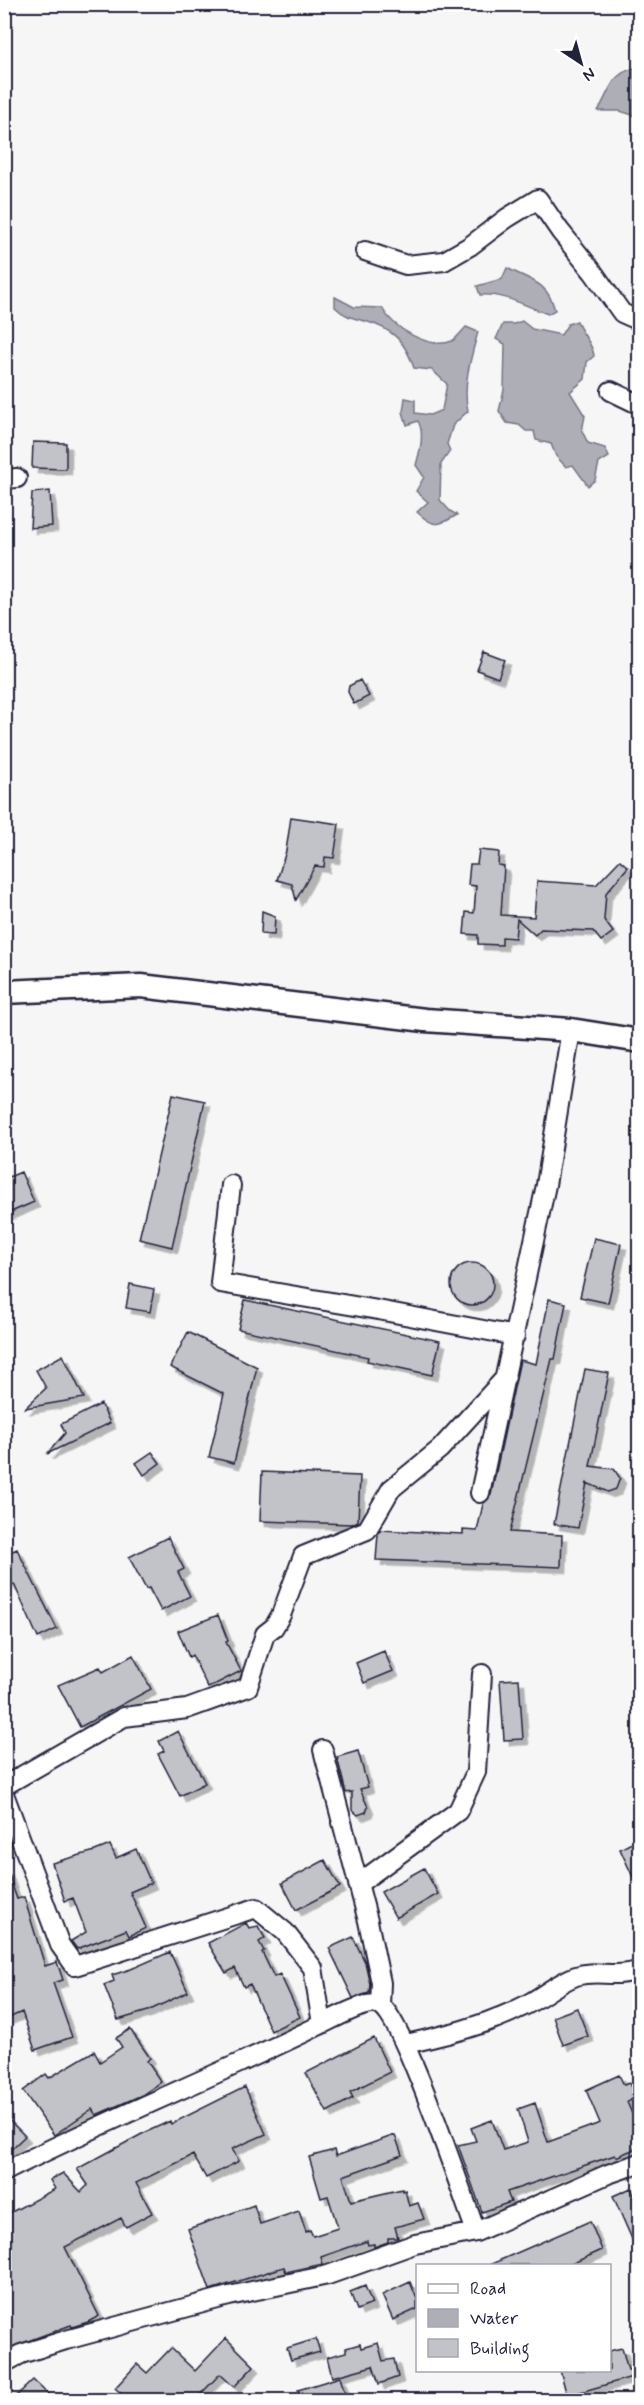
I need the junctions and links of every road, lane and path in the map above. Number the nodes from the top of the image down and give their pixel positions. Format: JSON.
{"nodes":[{"id":1,"x":365,"y":252,"type":"dead end"},
{"id":2,"x":639,"y":321,"type":"edge"},
{"id":3,"x":611,"y":391,"type":"dead end"},
{"id":4,"x":639,"y":405,"type":"edge"},
{"id":5,"x":4,"y":992,"type":"edge"},
{"id":6,"x":571,"y":1030,"type":"junction"},
{"id":7,"x":639,"y":1041,"type":"edge"},
{"id":8,"x":231,"y":1185,"type":"dead end"},
{"id":9,"x":514,"y":1336,"type":"junction"},
{"id":10,"x":506,"y":1377,"type":"junction"},
{"id":11,"x":480,"y":1493,"type":"dead end"},
{"id":12,"x":482,"y":1674,"type":"dead end"},
{"id":13,"x":323,"y":1750,"type":"dead end"},
{"id":14,"x":4,"y":1786,"type":"edge"},
{"id":15,"x":4,"y":1794,"type":"edge"},
{"id":16,"x":358,"y":1884,"type":"junction"},
{"id":17,"x":639,"y":1970,"type":"edge"},
{"id":18,"x":380,"y":2005,"type":"junction"},
{"id":19,"x":322,"y":2024,"type":"junction"},
{"id":20,"x":406,"y":2044,"type":"junction"},
{"id":21,"x":639,"y":2163,"type":"edge"},
{"id":22,"x":5,"y":2170,"type":"edge"},
{"id":23,"x":476,"y":2232,"type":"junction"},
{"id":24,"x":4,"y":2363,"type":"edge"}],
"edges":[{"from":1,"to":2,"type":"street"},
{"from":3,"to":4,"type":"street"},
{"from":5,"to":6,"type":"street"},
{"from":6,"to":7,"type":"street"},
{"from":6,"to":9,"type":"street"},
{"from":8,"to":9,"type":"street"},
{"from":9,"to":10,"type":"street"},
{"from":10,"to":11,"type":"street"},
{"from":10,"to":14,"type":"street"},
{"from":12,"to":16,"type":"street"},
{"from":13,"to":16,"type":"street"},
{"from":15,"to":19,"type":"street"},
{"from":16,"to":18,"type":"street"},
{"from":17,"to":20,"type":"street"},
{"from":18,"to":19,"type":"street"},
{"from":18,"to":20,"type":"street"},
{"from":19,"to":22,"type":"street"},
{"from":20,"to":23,"type":"street"},
{"from":21,"to":23,"type":"street"},
{"from":23,"to":24,"type":"street"}]}
